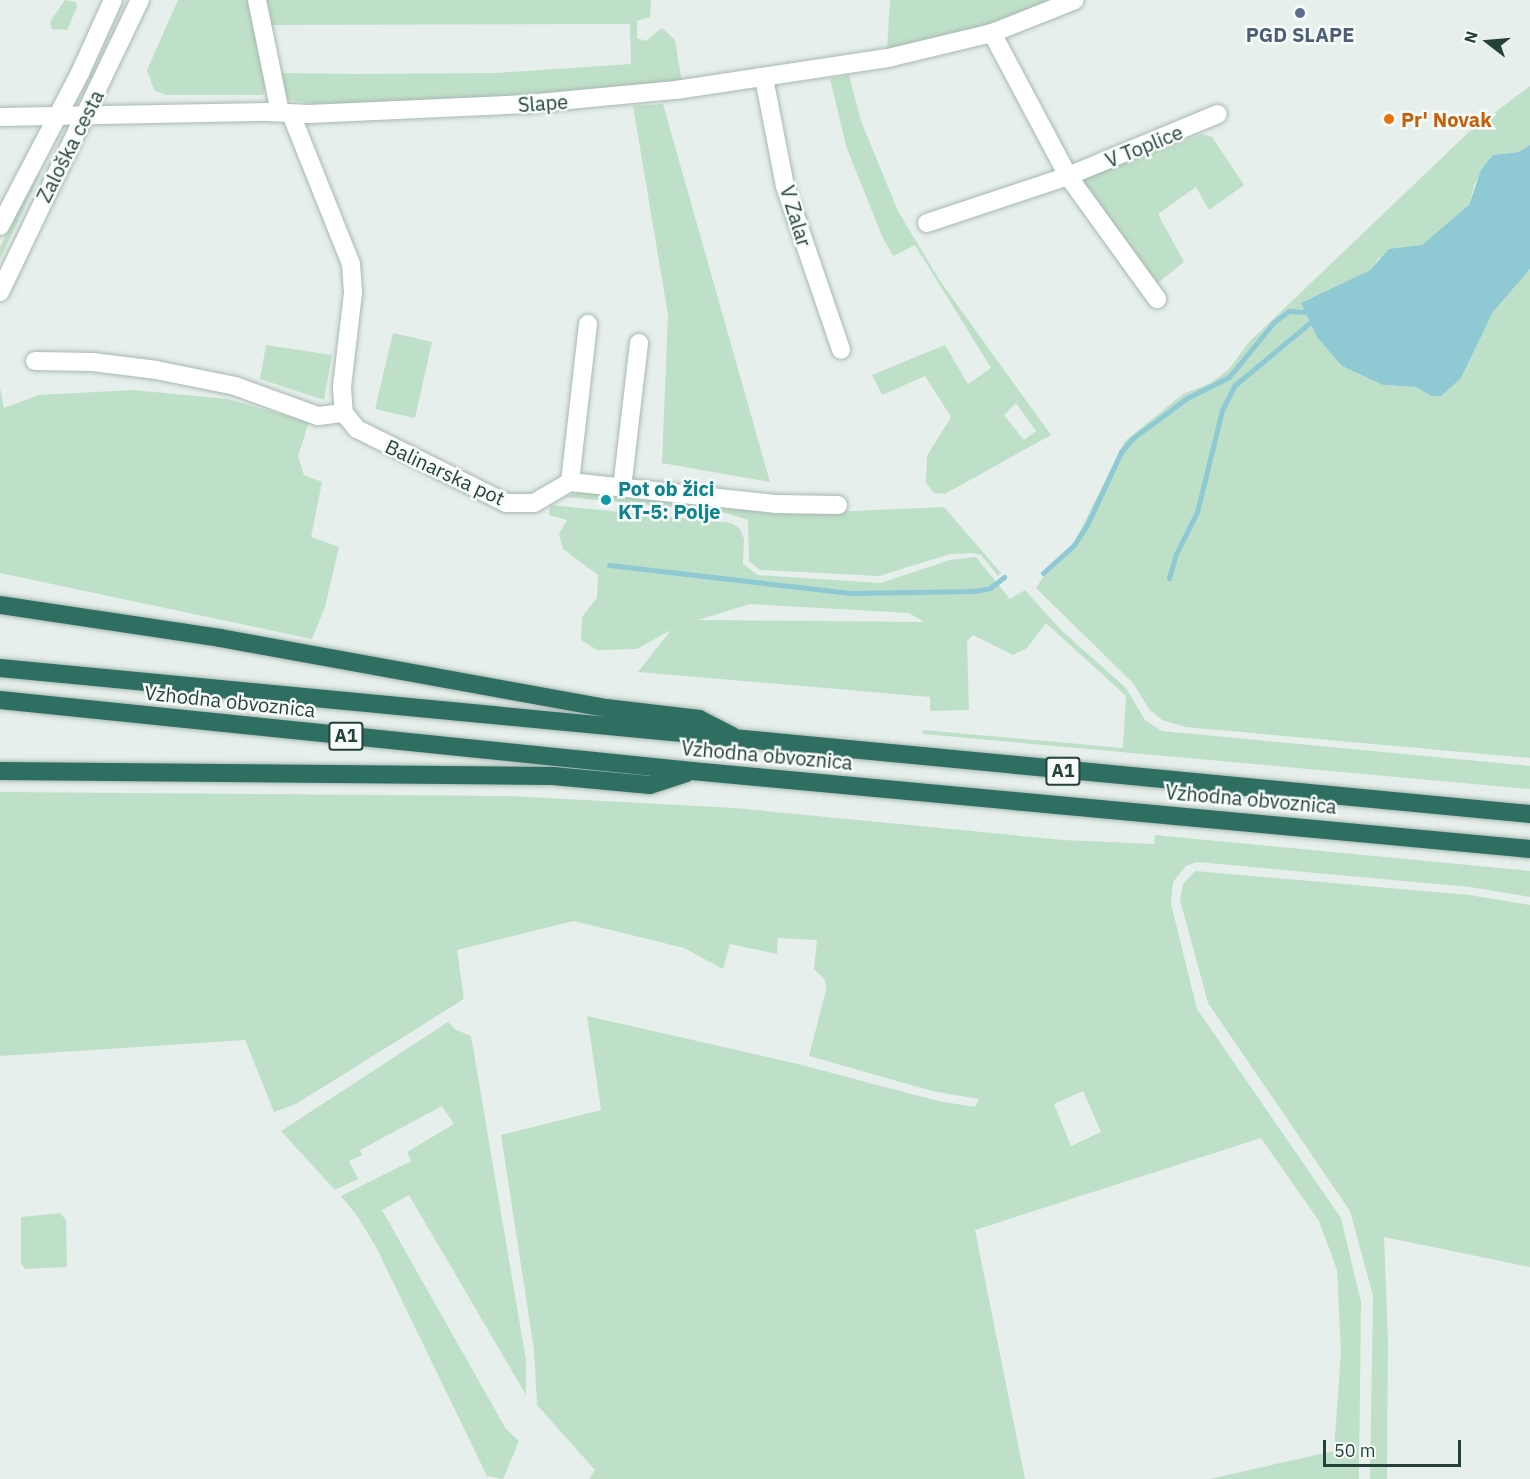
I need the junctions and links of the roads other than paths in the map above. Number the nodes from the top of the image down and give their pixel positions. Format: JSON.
{"nodes":[{"id":1,"x":113,"y":0,"type":"edge"},
{"id":2,"x":140,"y":0,"type":"edge"},
{"id":3,"x":257,"y":0,"type":"edge"},
{"id":4,"x":1075,"y":0,"type":"edge"},
{"id":5,"x":992,"y":33,"type":"junction"},
{"id":6,"x":764,"y":78,"type":"junction"},
{"id":7,"x":285,"y":113,"type":"junction"},
{"id":8,"x":1218,"y":114,"type":"dead end"},
{"id":9,"x":56,"y":116,"type":"junction"},
{"id":10,"x":86,"y":116,"type":"junction"},
{"id":11,"x":0,"y":117,"type":"edge"},
{"id":12,"x":1068,"y":176,"type":"junction"},
{"id":13,"x":927,"y":223,"type":"dead end"},
{"id":14,"x":0,"y":226,"type":"edge"},
{"id":15,"x":0,"y":292,"type":"edge"},
{"id":16,"x":1157,"y":299,"type":"dead end"},
{"id":17,"x":588,"y":324,"type":"dead end"},
{"id":18,"x":639,"y":343,"type":"dead end"},
{"id":19,"x":841,"y":350,"type":"dead end"},
{"id":20,"x":35,"y":361,"type":"dead end"},
{"id":21,"x":344,"y":413,"type":"junction"},
{"id":22,"x":570,"y":482,"type":"junction"},
{"id":23,"x":622,"y":488,"type":"junction"},
{"id":24,"x":838,"y":505,"type":"dead end"},
{"id":25,"x":0,"y":605,"type":"edge"},
{"id":26,"x":0,"y":668,"type":"edge"},
{"id":27,"x":0,"y":700,"type":"edge"},
{"id":28,"x":741,"y":741,"type":"junction"},
{"id":29,"x":0,"y":771,"type":"edge"},
{"id":30,"x":692,"y":771,"type":"junction"},
{"id":31,"x":1530,"y":814,"type":"edge"},
{"id":32,"x":1530,"y":849,"type":"edge"}],
"edges":[{"from":1,"to":9,"type":"street","name":"Zaloška cesta"},
{"from":2,"to":10,"type":"street","name":"Zaloška cesta"},
{"from":3,"to":7,"type":"street"},
{"from":4,"to":5,"type":"street","name":"Slape"},
{"from":5,"to":6,"type":"street","name":"Slape"},
{"from":5,"to":12,"type":"street"},
{"from":6,"to":7,"type":"street","name":"Slape"},
{"from":6,"to":19,"type":"street","name":"V Zalar"},
{"from":7,"to":10,"type":"street","name":"Slape"},
{"from":7,"to":21,"type":"street"},
{"from":8,"to":12,"type":"street","name":"V Toplice"},
{"from":9,"to":10,"type":"street","name":"Slape"},
{"from":9,"to":11,"type":"street","name":"Slape"},
{"from":9,"to":14,"type":"street","name":"Zaloška cesta"},
{"from":10,"to":15,"type":"street","name":"Zaloška cesta"},
{"from":12,"to":13,"type":"street","name":"V Toplice"},
{"from":12,"to":16,"type":"street"},
{"from":17,"to":22,"type":"street"},
{"from":18,"to":23,"type":"street"},
{"from":20,"to":21,"type":"street"},
{"from":21,"to":22,"type":"street","name":"Balinarska pot"},
{"from":22,"to":23,"type":"street"},
{"from":23,"to":24,"type":"street"},
{"from":25,"to":28,"type":"highway"},
{"from":26,"to":28,"type":"highway","name":"Vzhodna obvoznica","number":"A1"},
{"from":27,"to":30,"type":"highway","name":"Vzhodna obvoznica","number":"A1"},
{"from":28,"to":31,"type":"highway","name":"Vzhodna obvoznica","number":"A1"},
{"from":29,"to":30,"type":"highway"},
{"from":30,"to":32,"type":"highway","name":"Vzhodna obvoznica","number":"A1"}]}
